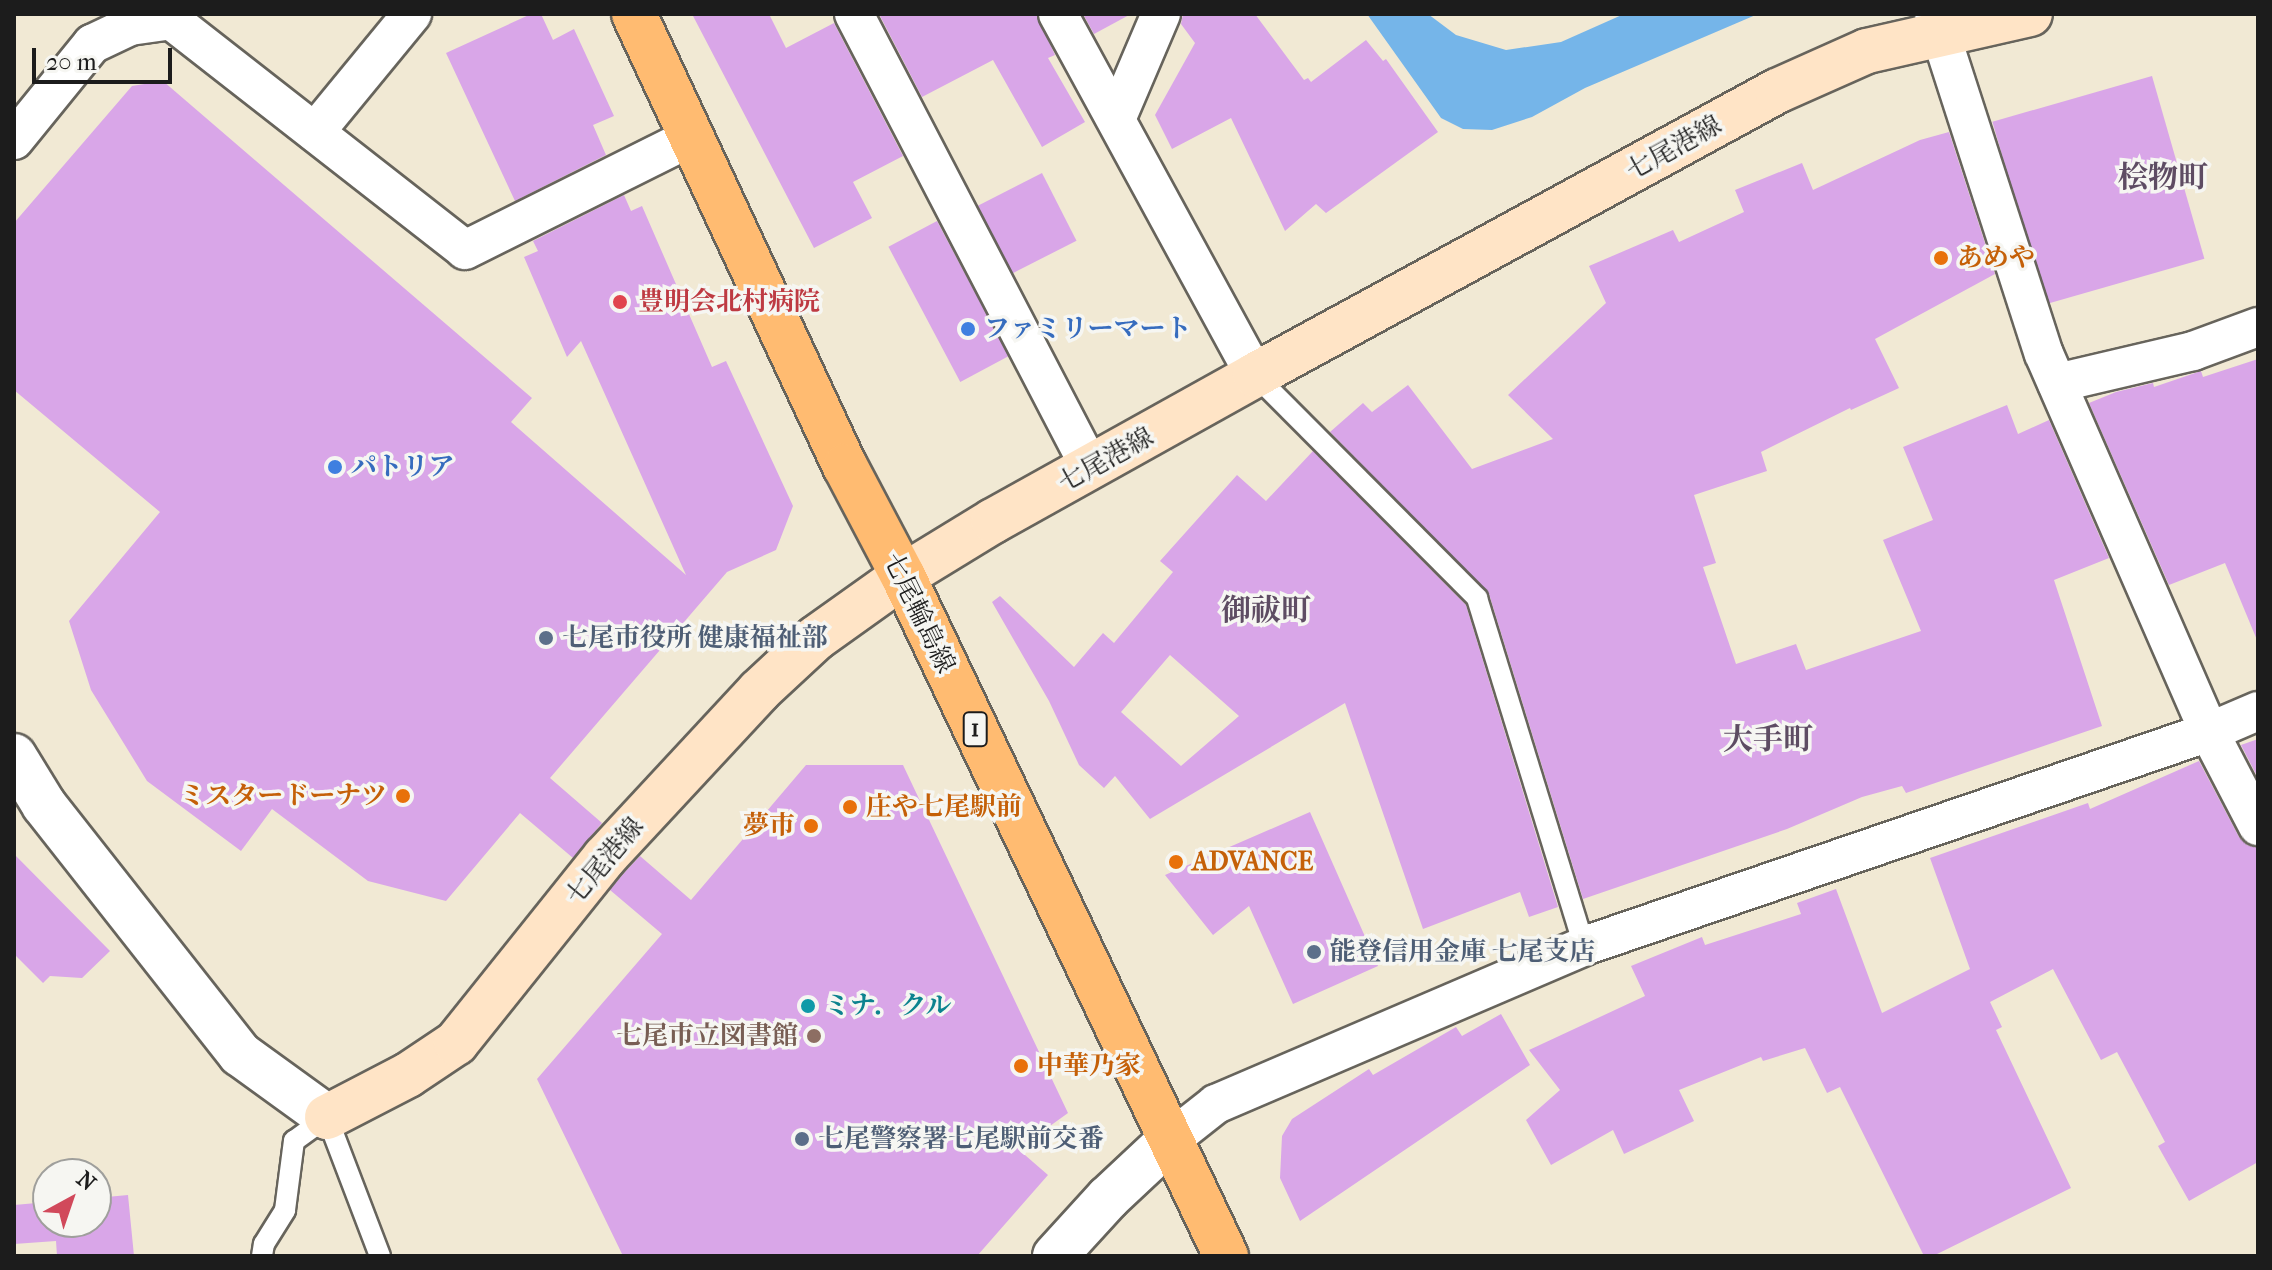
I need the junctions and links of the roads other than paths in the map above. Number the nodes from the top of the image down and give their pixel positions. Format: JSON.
{"nodes":[{"id":1,"x":115,"y":14,"type":"edge"},
{"id":2,"x":412,"y":14,"type":"edge"},
{"id":3,"x":634,"y":14,"type":"edge"},
{"id":4,"x":854,"y":14,"type":"edge"},
{"id":5,"x":1058,"y":14,"type":"edge"},
{"id":6,"x":1161,"y":14,"type":"edge"},
{"id":7,"x":2030,"y":14,"type":"edge"},
{"id":8,"x":1937,"y":24,"type":"edge"},
{"id":9,"x":92,"y":44,"type":"junction"},
{"id":10,"x":1117,"y":117,"type":"junction"},
{"id":11,"x":315,"y":132,"type":"junction"},
{"id":12,"x":690,"y":138,"type":"junction"},
{"id":13,"x":14,"y":140,"type":"edge"},
{"id":14,"x":2258,"y":327,"type":"edge"},
{"id":15,"x":1255,"y":375,"type":"junction"},
{"id":16,"x":2057,"y":383,"type":"junction"},
{"id":17,"x":1091,"y":469,"type":"junction"},
{"id":18,"x":903,"y":576,"type":"junction"},
{"id":19,"x":2258,"y":711,"type":"edge"},
{"id":20,"x":2209,"y":732,"type":"junction"},
{"id":21,"x":14,"y":756,"type":"edge"},
{"id":22,"x":2258,"y":826,"type":"edge"},
{"id":23,"x":1584,"y":946,"type":"junction"},
{"id":24,"x":327,"y":1117,"type":"junction"},
{"id":25,"x":1169,"y":1141,"type":"junction"},
{"id":26,"x":262,"y":1256,"type":"edge"},
{"id":27,"x":380,"y":1256,"type":"edge"},
{"id":28,"x":1055,"y":1256,"type":"edge"},
{"id":29,"x":1226,"y":1256,"type":"edge"}],
"edges":[{"from":1,"to":9,"type":"street"},
{"from":2,"to":11,"type":"street"},
{"from":3,"to":12,"type":"main road","name":"七尾輪島線","number":"1"},
{"from":4,"to":17,"type":"street"},
{"from":5,"to":10,"type":"street"},
{"from":6,"to":10,"type":"street"},
{"from":7,"to":8,"type":"main road","name":"七尾港線"},
{"from":8,"to":15,"type":"main road","name":"七尾港線"},
{"from":8,"to":16,"type":"street"},
{"from":9,"to":11,"type":"street"},
{"from":9,"to":13,"type":"street"},
{"from":10,"to":15,"type":"street"},
{"from":11,"to":12,"type":"street"},
{"from":12,"to":18,"type":"main road","name":"七尾輪島線","number":"1"},
{"from":14,"to":16,"type":"street"},
{"from":15,"to":17,"type":"main road","name":"七尾港線"},
{"from":15,"to":23,"type":"lane"},
{"from":16,"to":20,"type":"street"},
{"from":17,"to":18,"type":"main road","name":"七尾港線"},
{"from":18,"to":24,"type":"main road","name":"七尾港線"},
{"from":18,"to":25,"type":"main road","name":"七尾輪島線","number":"1"},
{"from":19,"to":20,"type":"street"},
{"from":20,"to":22,"type":"street"},
{"from":20,"to":23,"type":"street"},
{"from":21,"to":24,"type":"street"},
{"from":23,"to":25,"type":"street"},
{"from":24,"to":26,"type":"lane"},
{"from":24,"to":27,"type":"lane"},
{"from":25,"to":28,"type":"street"},
{"from":25,"to":29,"type":"main road","name":"七尾輪島線","number":"1"}]}
